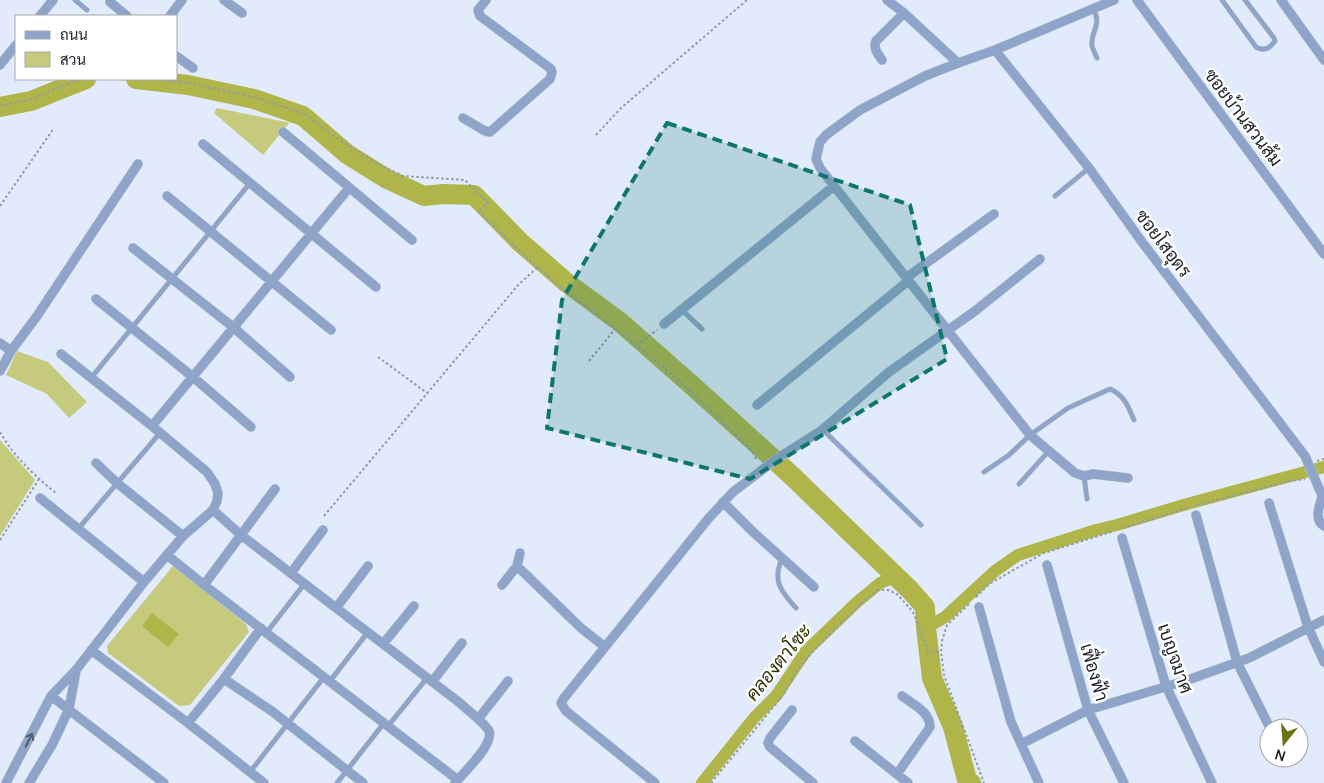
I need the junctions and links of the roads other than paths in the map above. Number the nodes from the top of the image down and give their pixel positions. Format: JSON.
{"nodes":[{"id":1,"x":53,"y":0,"type":"edge"},
{"id":2,"x":75,"y":0,"type":"edge"},
{"id":3,"x":182,"y":0,"type":"edge"},
{"id":4,"x":224,"y":0,"type":"edge"},
{"id":5,"x":486,"y":0,"type":"edge"},
{"id":6,"x":887,"y":0,"type":"edge"},
{"id":7,"x":1114,"y":0,"type":"edge"},
{"id":8,"x":1137,"y":0,"type":"edge"},
{"id":9,"x":1222,"y":0,"type":"edge"},
{"id":10,"x":1245,"y":0,"type":"edge"},
{"id":11,"x":1281,"y":0,"type":"edge"},
{"id":12,"x":110,"y":2,"type":"dead end"},
{"id":13,"x":1093,"y":9,"type":"junction"},
{"id":14,"x":87,"y":10,"type":"dead end"},
{"id":15,"x":242,"y":13,"type":"dead end"},
{"id":16,"x":904,"y":13,"type":"junction"},
{"id":17,"x":41,"y":15,"type":"edge"},
{"id":18,"x":126,"y":15,"type":"edge"},
{"id":19,"x":171,"y":15,"type":"edge"},
{"id":20,"x":15,"y":46,"type":"edge"},
{"id":21,"x":995,"y":50,"type":"junction"},
{"id":22,"x":178,"y":57,"type":"edge"},
{"id":23,"x":1097,"y":58,"type":"dead end"},
{"id":24,"x":882,"y":60,"type":"dead end"},
{"id":25,"x":1324,"y":60,"type":"edge"},
{"id":26,"x":958,"y":63,"type":"junction"},
{"id":27,"x":0,"y":65,"type":"edge"},
{"id":28,"x":193,"y":68,"type":"dead end"},
{"id":29,"x":463,"y":118,"type":"dead end"},
{"id":30,"x":284,"y":132,"type":"dead end"},
{"id":31,"x":203,"y":144,"type":"dead end"},
{"id":32,"x":138,"y":164,"type":"dead end"},
{"id":33,"x":1089,"y":168,"type":"junction"},
{"id":34,"x":250,"y":183,"type":"junction"},
{"id":35,"x":834,"y":186,"type":"junction"},
{"id":36,"x":350,"y":188,"type":"junction"},
{"id":37,"x":167,"y":196,"type":"dead end"},
{"id":38,"x":1055,"y":196,"type":"dead end"},
{"id":39,"x":994,"y":214,"type":"dead end"},
{"id":40,"x":210,"y":231,"type":"junction"},
{"id":41,"x":311,"y":234,"type":"junction"},
{"id":42,"x":412,"y":240,"type":"dead end"},
{"id":43,"x":133,"y":248,"type":"dead end"},
{"id":44,"x":1324,"y":254,"type":"edge"},
{"id":45,"x":1040,"y":259,"type":"dead end"},
{"id":46,"x":172,"y":279,"type":"junction"},
{"id":47,"x":907,"y":280,"type":"junction"},
{"id":48,"x":271,"y":282,"type":"junction"},
{"id":49,"x":376,"y":287,"type":"dead end"},
{"id":50,"x":96,"y":299,"type":"dead end"},
{"id":51,"x":682,"y":310,"type":"junction"},
{"id":52,"x":664,"y":324,"type":"road end"},
{"id":53,"x":233,"y":327,"type":"junction"},
{"id":54,"x":132,"y":328,"type":"junction"},
{"id":55,"x":702,"y":329,"type":"dead end"},
{"id":56,"x":330,"y":330,"type":"dead end"},
{"id":57,"x":947,"y":330,"type":"junction"},
{"id":58,"x":0,"y":343,"type":"edge"},
{"id":59,"x":11,"y":351,"type":"junction"},
{"id":60,"x":61,"y":354,"type":"dead end"},
{"id":61,"x":0,"y":371,"type":"edge"},
{"id":62,"x":192,"y":376,"type":"junction"},
{"id":63,"x":290,"y":377,"type":"dead end"},
{"id":64,"x":91,"y":378,"type":"junction"},
{"id":65,"x":757,"y":405,"type":"dead end"},
{"id":66,"x":1134,"y":420,"type":"dead end"},
{"id":67,"x":152,"y":426,"type":"junction"},
{"id":68,"x":251,"y":427,"type":"dead end"},
{"id":69,"x":822,"y":430,"type":"junction"},
{"id":70,"x":160,"y":432,"type":"junction"},
{"id":71,"x":1030,"y":435,"type":"junction"},
{"id":72,"x":1048,"y":452,"type":"junction"},
{"id":73,"x":96,"y":463,"type":"dead end"},
{"id":74,"x":984,"y":472,"type":"dead end"},
{"id":75,"x":1084,"y":476,"type":"junction"},
{"id":76,"x":1128,"y":478,"type":"dead end"},
{"id":77,"x":117,"y":483,"type":"junction"},
{"id":78,"x":1019,"y":484,"type":"dead end"},
{"id":79,"x":275,"y":489,"type":"dead end"},
{"id":80,"x":40,"y":498,"type":"dead end"},
{"id":81,"x":1087,"y":499,"type":"dead end"},
{"id":82,"x":1323,"y":499,"type":"edge"},
{"id":83,"x":723,"y":502,"type":"junction"},
{"id":84,"x":1269,"y":503,"type":"dead end"},
{"id":85,"x":213,"y":510,"type":"junction"},
{"id":86,"x":1196,"y":515,"type":"dead end"},
{"id":87,"x":921,"y":525,"type":"dead end"},
{"id":88,"x":1324,"y":526,"type":"edge"},
{"id":89,"x":78,"y":529,"type":"junction"},
{"id":90,"x":323,"y":530,"type":"dead end"},
{"id":91,"x":241,"y":535,"type":"junction"},
{"id":92,"x":183,"y":536,"type":"junction"},
{"id":93,"x":1122,"y":538,"type":"dead end"},
{"id":94,"x":520,"y":553,"type":"dead end"},
{"id":95,"x":168,"y":555,"type":"junction"},
{"id":96,"x":782,"y":558,"type":"junction"},
{"id":97,"x":1047,"y":564,"type":"dead end"},
{"id":98,"x":368,"y":566,"type":"dead end"},
{"id":99,"x":517,"y":566,"type":"junction"},
{"id":100,"x":291,"y":573,"type":"junction"},
{"id":101,"x":144,"y":582,"type":"junction"},
{"id":102,"x":305,"y":583,"type":"junction"},
{"id":103,"x":204,"y":585,"type":"junction"},
{"id":104,"x":502,"y":585,"type":"dead end"},
{"id":105,"x":814,"y":587,"type":"dead end"},
{"id":106,"x":414,"y":606,"type":"dead end"},
{"id":107,"x":979,"y":607,"type":"dead end"},
{"id":108,"x":336,"y":608,"type":"junction"},
{"id":109,"x":796,"y":608,"type":"dead end"},
{"id":110,"x":1324,"y":620,"type":"edge"},
{"id":111,"x":1308,"y":627,"type":"junction"},
{"id":112,"x":264,"y":630,"type":"junction"},
{"id":113,"x":368,"y":632,"type":"junction"},
{"id":114,"x":462,"y":643,"type":"dead end"},
{"id":115,"x":384,"y":644,"type":"junction"},
{"id":116,"x":605,"y":647,"type":"junction"},
{"id":117,"x":91,"y":650,"type":"junction"},
{"id":118,"x":1237,"y":662,"type":"junction"},
{"id":119,"x":1324,"y":662,"type":"edge"},
{"id":120,"x":76,"y":670,"type":"junction"},
{"id":121,"x":327,"y":679,"type":"junction"},
{"id":122,"x":223,"y":680,"type":"junction"},
{"id":123,"x":430,"y":680,"type":"junction"},
{"id":124,"x":508,"y":681,"type":"dead end"},
{"id":125,"x":1166,"y":686,"type":"junction"},
{"id":126,"x":51,"y":696,"type":"junction"},
{"id":127,"x":902,"y":696,"type":"dead end"},
{"id":128,"x":69,"y":709,"type":"junction"},
{"id":129,"x":792,"y":710,"type":"dead end"},
{"id":130,"x":1088,"y":710,"type":"junction"},
{"id":131,"x":1265,"y":718,"type":"edge"},
{"id":132,"x":478,"y":719,"type":"junction"},
{"id":133,"x":188,"y":723,"type":"junction"},
{"id":134,"x":288,"y":724,"type":"junction"},
{"id":135,"x":386,"y":725,"type":"junction"},
{"id":136,"x":855,"y":741,"type":"dead end"},
{"id":137,"x":1021,"y":744,"type":"junction"},
{"id":138,"x":347,"y":770,"type":"junction"},
{"id":139,"x":250,"y":772,"type":"junction"},
{"id":140,"x":897,"y":774,"type":"junction"},
{"id":141,"x":456,"y":782,"type":"edge"},
{"id":142,"x":6,"y":783,"type":"edge"},
{"id":143,"x":29,"y":783,"type":"edge"},
{"id":144,"x":164,"y":783,"type":"edge"},
{"id":145,"x":264,"y":783,"type":"edge"},
{"id":146,"x":337,"y":783,"type":"edge"},
{"id":147,"x":363,"y":783,"type":"edge"},
{"id":148,"x":654,"y":783,"type":"edge"},
{"id":149,"x":813,"y":783,"type":"edge"},
{"id":150,"x":908,"y":783,"type":"edge"},
{"id":151,"x":1039,"y":783,"type":"edge"},
{"id":152,"x":1124,"y":783,"type":"edge"},
{"id":153,"x":1212,"y":783,"type":"edge"}],
"edges":[{"from":1,"to":17,"type":"street"},
{"from":2,"to":14,"type":"lane"},
{"from":3,"to":19,"type":"street"},
{"from":4,"to":15,"type":"street"},
{"from":5,"to":29,"type":"street"},
{"from":6,"to":16,"type":"street"},
{"from":7,"to":13,"type":"street"},
{"from":8,"to":44,"type":"street","name":"ซอยบ้านสวนส้ม"},
{"from":9,"to":10,"type":"lane"},
{"from":11,"to":25,"type":"street"},
{"from":12,"to":18,"type":"street"},
{"from":13,"to":21,"type":"street"},
{"from":13,"to":23,"type":"lane"},
{"from":16,"to":24,"type":"street"},
{"from":16,"to":26,"type":"street"},
{"from":20,"to":27,"type":"street"},
{"from":21,"to":26,"type":"street"},
{"from":21,"to":33,"type":"street","name":"ซอยโสอุดร"},
{"from":22,"to":28,"type":"street"},
{"from":26,"to":35,"type":"street"},
{"from":30,"to":36,"type":"street"},
{"from":31,"to":34,"type":"street"},
{"from":32,"to":59,"type":"street"},
{"from":33,"to":38,"type":"lane"},
{"from":33,"to":82,"type":"street","name":"ซอยโสอุดร"},
{"from":34,"to":40,"type":"lane"},
{"from":34,"to":41,"type":"street"},
{"from":35,"to":47,"type":"street"},
{"from":35,"to":51,"type":"street"},
{"from":36,"to":41,"type":"street"},
{"from":36,"to":42,"type":"street"},
{"from":37,"to":40,"type":"street"},
{"from":39,"to":47,"type":"street"},
{"from":40,"to":46,"type":"lane"},
{"from":40,"to":48,"type":"street"},
{"from":41,"to":48,"type":"street"},
{"from":41,"to":49,"type":"street"},
{"from":43,"to":46,"type":"street"},
{"from":45,"to":57,"type":"street"},
{"from":46,"to":53,"type":"street"},
{"from":46,"to":54,"type":"lane"},
{"from":47,"to":57,"type":"street"},
{"from":47,"to":65,"type":"street"},
{"from":48,"to":53,"type":"street"},
{"from":48,"to":56,"type":"street"},
{"from":50,"to":54,"type":"street"},
{"from":51,"to":52,"type":"street"},
{"from":51,"to":55,"type":"lane"},
{"from":53,"to":62,"type":"street"},
{"from":53,"to":63,"type":"street"},
{"from":54,"to":62,"type":"street"},
{"from":54,"to":64,"type":"lane"},
{"from":57,"to":69,"type":"street"},
{"from":57,"to":71,"type":"street"},
{"from":58,"to":59,"type":"street"},
{"from":59,"to":61,"type":"street"},
{"from":60,"to":64,"type":"street"},
{"from":62,"to":67,"type":"street"},
{"from":62,"to":68,"type":"street"},
{"from":64,"to":67,"type":"street"},
{"from":66,"to":71,"type":"lane"},
{"from":67,"to":70,"type":"street"},
{"from":69,"to":83,"type":"street"},
{"from":69,"to":87,"type":"lane"},
{"from":70,"to":77,"type":"lane"},
{"from":70,"to":85,"type":"street"},
{"from":71,"to":72,"type":"street"},
{"from":71,"to":74,"type":"lane"},
{"from":72,"to":75,"type":"street"},
{"from":72,"to":78,"type":"lane"},
{"from":73,"to":77,"type":"street"},
{"from":75,"to":76,"type":"street"},
{"from":75,"to":81,"type":"lane"},
{"from":77,"to":89,"type":"lane"},
{"from":77,"to":92,"type":"street"},
{"from":79,"to":91,"type":"street"},
{"from":80,"to":89,"type":"street"},
{"from":82,"to":88,"type":"street"},
{"from":83,"to":96,"type":"street"},
{"from":83,"to":116,"type":"street"},
{"from":84,"to":111,"type":"street"},
{"from":85,"to":91,"type":"street"},
{"from":85,"to":92,"type":"street"},
{"from":86,"to":118,"type":"street"},
{"from":89,"to":101,"type":"street"},
{"from":90,"to":100,"type":"street"},
{"from":91,"to":100,"type":"street"},
{"from":91,"to":103,"type":"street"},
{"from":92,"to":95,"type":"street"},
{"from":93,"to":125,"type":"street","name":"เบญจมาศ"},
{"from":94,"to":99,"type":"street"},
{"from":95,"to":101,"type":"street"},
{"from":95,"to":103,"type":"street"},
{"from":96,"to":105,"type":"street"},
{"from":96,"to":109,"type":"lane"},
{"from":97,"to":130,"type":"street","name":"เฟื่องฟ้า"},
{"from":98,"to":108,"type":"street"},
{"from":99,"to":104,"type":"street"},
{"from":99,"to":116,"type":"street"},
{"from":100,"to":102,"type":"street"},
{"from":101,"to":117,"type":"street"},
{"from":102,"to":108,"type":"street"},
{"from":102,"to":112,"type":"lane"},
{"from":103,"to":112,"type":"street"},
{"from":106,"to":115,"type":"street"},
{"from":107,"to":137,"type":"street"},
{"from":108,"to":113,"type":"street"},
{"from":110,"to":111,"type":"street"},
{"from":111,"to":118,"type":"street"},
{"from":111,"to":119,"type":"street"},
{"from":112,"to":121,"type":"street"},
{"from":112,"to":122,"type":"street"},
{"from":113,"to":115,"type":"street"},
{"from":113,"to":121,"type":"lane"},
{"from":114,"to":123,"type":"street"},
{"from":115,"to":123,"type":"street"},
{"from":116,"to":148,"type":"street"},
{"from":117,"to":120,"type":"street"},
{"from":117,"to":133,"type":"street"},
{"from":118,"to":125,"type":"street"},
{"from":118,"to":131,"type":"street"},
{"from":120,"to":126,"type":"street"},
{"from":120,"to":128,"type":"street"},
{"from":121,"to":134,"type":"lane"},
{"from":121,"to":135,"type":"street"},
{"from":122,"to":133,"type":"street"},
{"from":122,"to":134,"type":"street"},
{"from":123,"to":132,"type":"street"},
{"from":123,"to":135,"type":"lane"},
{"from":124,"to":132,"type":"street"},
{"from":125,"to":130,"type":"street"},
{"from":125,"to":153,"type":"street","name":"เบญจมาศ"},
{"from":126,"to":128,"type":"street"},
{"from":142,"to":126,"type":"street","one_way":true},
{"from":127,"to":140,"type":"street"},
{"from":128,"to":143,"type":"street"},
{"from":128,"to":144,"type":"street"},
{"from":129,"to":149,"type":"street"},
{"from":130,"to":137,"type":"street"},
{"from":130,"to":152,"type":"street","name":"เฟื่องฟ้า"},
{"from":132,"to":141,"type":"street"},
{"from":133,"to":139,"type":"street"},
{"from":134,"to":138,"type":"street"},
{"from":134,"to":139,"type":"lane"},
{"from":135,"to":138,"type":"lane"},
{"from":135,"to":141,"type":"street"},
{"from":136,"to":140,"type":"street"},
{"from":137,"to":151,"type":"street"},
{"from":138,"to":146,"type":"lane"},
{"from":138,"to":147,"type":"street"},
{"from":139,"to":145,"type":"street"},
{"from":140,"to":150,"type":"street"}]}
